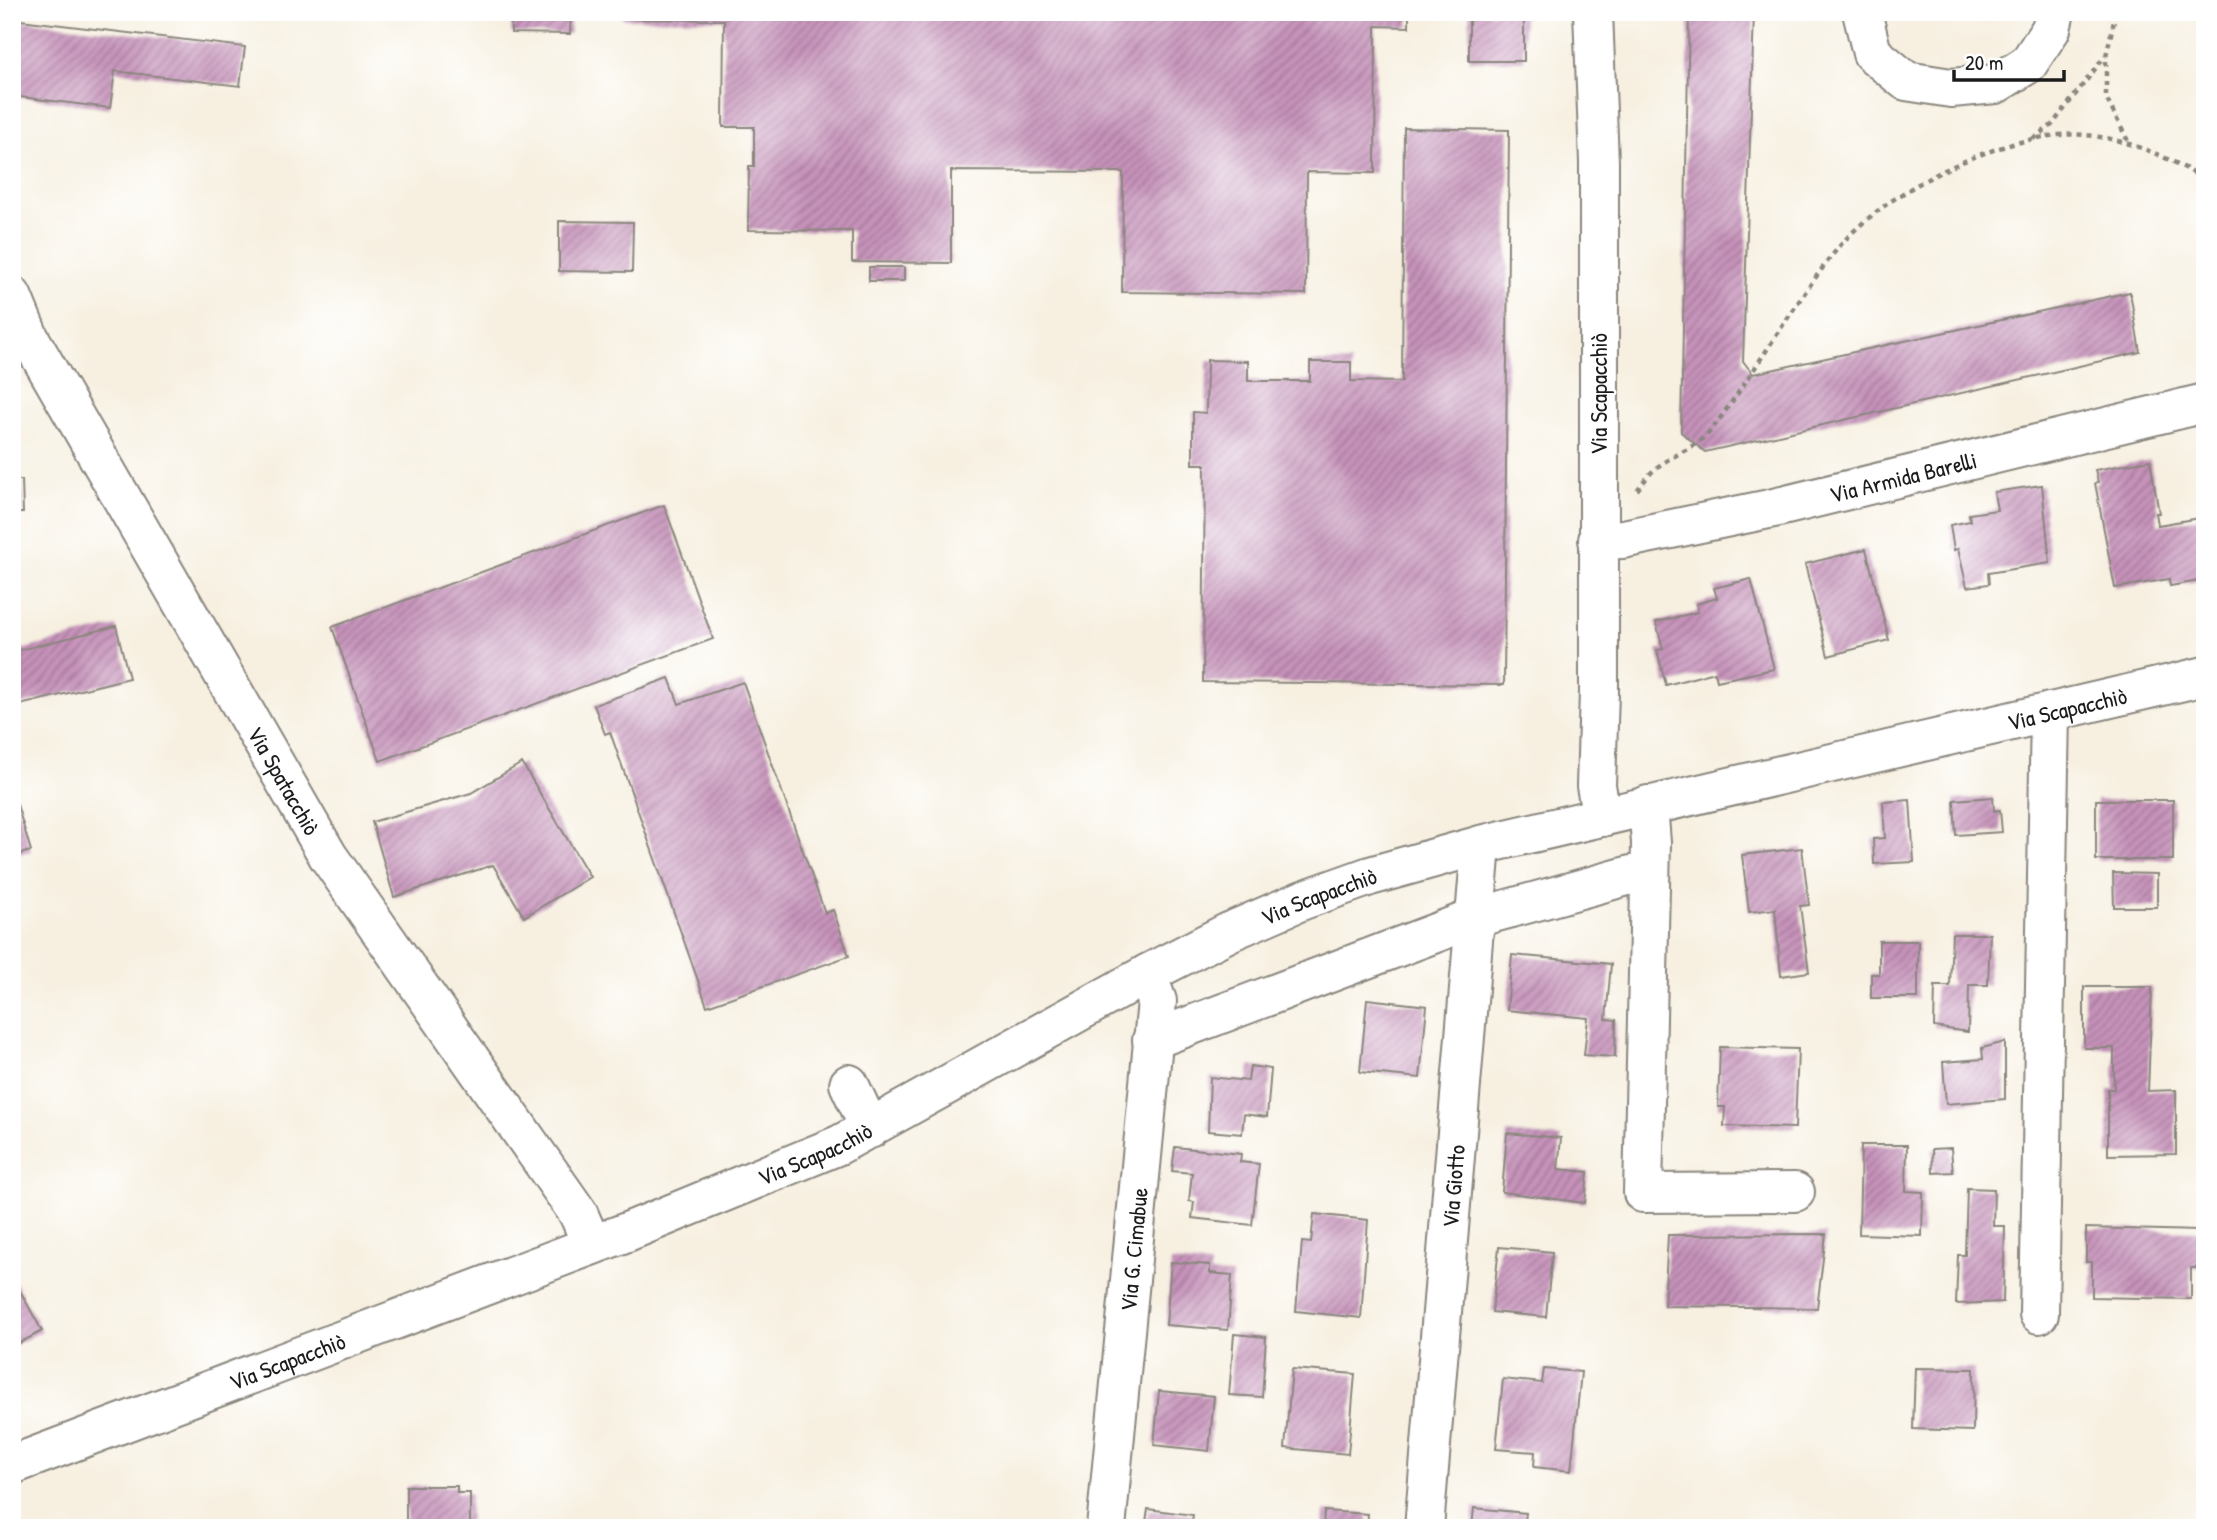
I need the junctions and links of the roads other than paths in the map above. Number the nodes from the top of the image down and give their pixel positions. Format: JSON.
{"nodes":[{"id":1,"x":1593,"y":12,"type":"edge"},
{"id":2,"x":1862,"y":12,"type":"edge"},
{"id":3,"x":2055,"y":12,"type":"edge"},
{"id":4,"x":12,"y":296,"type":"edge"},
{"id":5,"x":2205,"y":403,"type":"edge"},
{"id":6,"x":1610,"y":539,"type":"junction"},
{"id":7,"x":2205,"y":677,"type":"edge"},
{"id":8,"x":2050,"y":712,"type":"junction"},
{"id":9,"x":1648,"y":805,"type":"junction"},
{"id":10,"x":1602,"y":817,"type":"junction"},
{"id":11,"x":1481,"y":845,"type":"junction"},
{"id":12,"x":1631,"y":875,"type":"dead end"},
{"id":13,"x":1475,"y":918,"type":"junction"},
{"id":14,"x":1147,"y":974,"type":"junction"},
{"id":15,"x":1152,"y":1040,"type":"junction"},
{"id":16,"x":849,"y":1084,"type":"dead end"},
{"id":17,"x":870,"y":1129,"type":"junction"},
{"id":18,"x":1795,"y":1192,"type":"dead end"},
{"id":19,"x":592,"y":1245,"type":"junction"},
{"id":20,"x":2039,"y":1314,"type":"dead end"},
{"id":21,"x":12,"y":1465,"type":"edge"},
{"id":22,"x":1107,"y":1528,"type":"edge"},
{"id":23,"x":1424,"y":1528,"type":"edge"}],
"edges":[{"from":1,"to":6,"type":"street","name":"Via Scapacchiò"},
{"from":2,"to":3,"type":"street"},
{"from":4,"to":19,"type":"street","name":"Via Spatacchiò"},
{"from":5,"to":6,"type":"street","name":"Via Armida Barelli"},
{"from":6,"to":10,"type":"street","name":"Via Scapacchiò"},
{"from":7,"to":8,"type":"street","name":"Via Scapacchiò"},
{"from":8,"to":9,"type":"street","name":"Via Scapacchiò"},
{"from":8,"to":20,"type":"street"},
{"from":9,"to":10,"type":"street","name":"Via Scapacchiò"},
{"from":9,"to":18,"type":"street"},
{"from":10,"to":11,"type":"street","name":"Via Scapacchiò"},
{"from":11,"to":13,"type":"street","name":"Via Giotto"},
{"from":11,"to":14,"type":"street","name":"Via Scapacchiò"},
{"from":12,"to":13,"type":"street"},
{"from":13,"to":15,"type":"street"},
{"from":13,"to":23,"type":"street","name":"Via Giotto"},
{"from":14,"to":15,"type":"street","name":"Via G. Cimabue"},
{"from":14,"to":17,"type":"street","name":"Via Scapacchiò"},
{"from":15,"to":22,"type":"street","name":"Via G. Cimabue"},
{"from":16,"to":17,"type":"street"},
{"from":17,"to":19,"type":"street","name":"Via Scapacchiò"},
{"from":19,"to":21,"type":"street","name":"Via Scapacchiò"}]}
